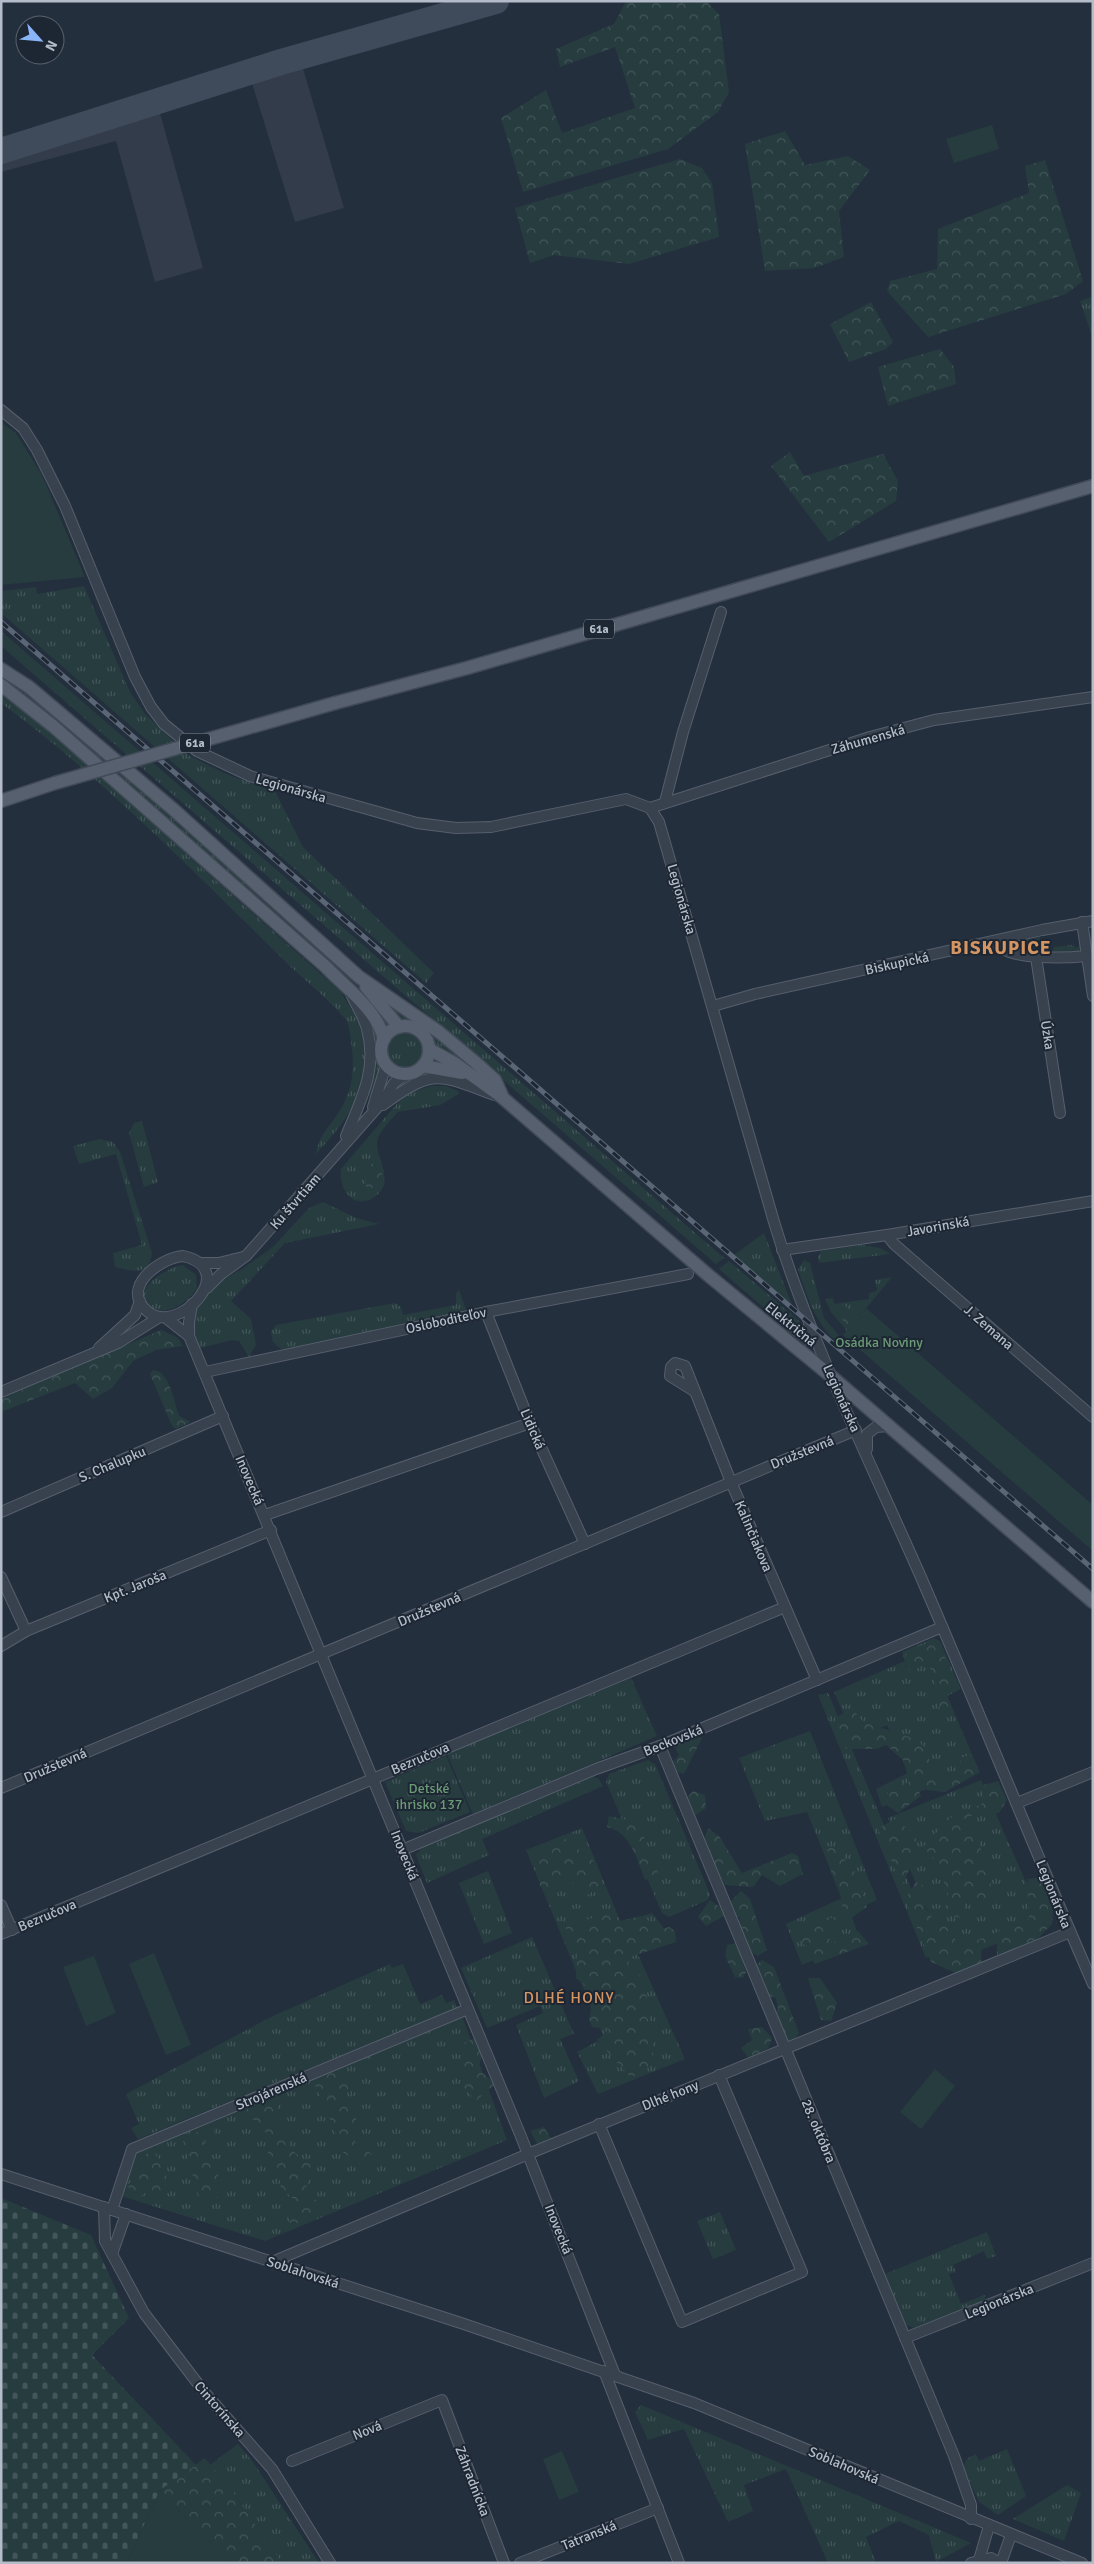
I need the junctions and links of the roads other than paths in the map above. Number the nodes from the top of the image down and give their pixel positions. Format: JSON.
{"nodes":[{"id":1,"x":1,"y":410,"type":"edge"},
{"id":2,"x":1093,"y":478,"type":"edge"},
{"id":3,"x":1093,"y":486,"type":"edge"},
{"id":4,"x":1093,"y":494,"type":"edge"},
{"id":5,"x":1000,"y":512,"type":"junction"},
{"id":6,"x":763,"y":582,"type":"junction"},
{"id":7,"x":721,"y":612,"type":"dead end"},
{"id":8,"x":1,"y":669,"type":"edge"},
{"id":9,"x":1,"y":685,"type":"edge"},
{"id":10,"x":1093,"y":697,"type":"edge"},
{"id":11,"x":55,"y":783,"type":"junction"},
{"id":12,"x":1,"y":795,"type":"edge"},
{"id":13,"x":1,"y":802,"type":"edge"},
{"id":14,"x":665,"y":802,"type":"junction"},
{"id":15,"x":650,"y":808,"type":"junction"},
{"id":16,"x":1088,"y":922,"type":"edge"},
{"id":17,"x":995,"y":942,"type":"junction"},
{"id":18,"x":1086,"y":956,"type":"junction"},
{"id":19,"x":1036,"y":957,"type":"junction"},
{"id":20,"x":359,"y":977,"type":"junction"},
{"id":21,"x":349,"y":991,"type":"junction"},
{"id":22,"x":1093,"y":996,"type":"edge"},
{"id":23,"x":712,"y":1006,"type":"junction"},
{"id":24,"x":399,"y":1027,"type":"junction"},
{"id":25,"x":384,"y":1039,"type":"junction"},
{"id":26,"x":429,"y":1049,"type":"junction"},
{"id":27,"x":386,"y":1065,"type":"junction"},
{"id":28,"x":423,"y":1066,"type":"junction"},
{"id":29,"x":406,"y":1074,"type":"junction"},
{"id":30,"x":467,"y":1074,"type":"junction"},
{"id":31,"x":503,"y":1098,"type":"junction"},
{"id":32,"x":1060,"y":1114,"type":"dead end"},
{"id":33,"x":370,"y":1115,"type":"junction"},
{"id":34,"x":342,"y":1144,"type":"junction"},
{"id":35,"x":1093,"y":1201,"type":"edge"},
{"id":36,"x":888,"y":1235,"type":"junction"},
{"id":37,"x":782,"y":1250,"type":"junction"},
{"id":38,"x":246,"y":1256,"type":"junction"},
{"id":39,"x":200,"y":1263,"type":"junction"},
{"id":40,"x":688,"y":1274,"type":"dead end"},
{"id":41,"x":206,"y":1288,"type":"junction"},
{"id":42,"x":140,"y":1301,"type":"junction"},
{"id":43,"x":192,"y":1304,"type":"junction"},
{"id":44,"x":486,"y":1312,"type":"junction"},
{"id":45,"x":807,"y":1315,"type":"junction"},
{"id":46,"x":162,"y":1318,"type":"junction"},
{"id":47,"x":189,"y":1336,"type":"junction"},
{"id":48,"x":784,"y":1336,"type":"junction"},
{"id":49,"x":96,"y":1352,"type":"junction"},
{"id":50,"x":205,"y":1372,"type":"junction"},
{"id":51,"x":832,"y":1376,"type":"junction"},
{"id":52,"x":694,"y":1391,"type":"dead end"},
{"id":53,"x":1,"y":1392,"type":"edge"},
{"id":54,"x":223,"y":1416,"type":"junction"},
{"id":55,"x":1093,"y":1418,"type":"edge"},
{"id":56,"x":530,"y":1423,"type":"junction"},
{"id":57,"x":888,"y":1426,"type":"junction"},
{"id":58,"x":856,"y":1430,"type":"junction"},
{"id":59,"x":867,"y":1454,"type":"junction"},
{"id":60,"x":731,"y":1482,"type":"junction"},
{"id":61,"x":1,"y":1512,"type":"edge"},
{"id":62,"x":265,"y":1515,"type":"junction"},
{"id":63,"x":271,"y":1530,"type":"junction"},
{"id":64,"x":585,"y":1544,"type":"junction"},
{"id":65,"x":1,"y":1577,"type":"edge"},
{"id":66,"x":1093,"y":1602,"type":"edge"},
{"id":67,"x":785,"y":1607,"type":"junction"},
{"id":68,"x":942,"y":1627,"type":"junction"},
{"id":69,"x":26,"y":1631,"type":"junction"},
{"id":70,"x":1,"y":1646,"type":"edge"},
{"id":71,"x":322,"y":1654,"type":"junction"},
{"id":72,"x":817,"y":1680,"type":"junction"},
{"id":73,"x":660,"y":1746,"type":"junction"},
{"id":74,"x":1093,"y":1772,"type":"edge"},
{"id":75,"x":374,"y":1778,"type":"junction"},
{"id":76,"x":1,"y":1788,"type":"edge"},
{"id":77,"x":1018,"y":1803,"type":"junction"},
{"id":78,"x":402,"y":1850,"type":"junction"},
{"id":79,"x":1,"y":1905,"type":"edge"},
{"id":80,"x":12,"y":1930,"type":"junction"},
{"id":81,"x":1070,"y":1932,"type":"junction"},
{"id":82,"x":1,"y":1934,"type":"edge"},
{"id":83,"x":1093,"y":1984,"type":"edge"},
{"id":84,"x":468,"y":2009,"type":"junction"},
{"id":85,"x":784,"y":2048,"type":"junction"},
{"id":86,"x":719,"y":2075,"type":"junction"},
{"id":87,"x":600,"y":2124,"type":"junction"},
{"id":88,"x":528,"y":2153,"type":"junction"},
{"id":89,"x":1,"y":2174,"type":"edge"},
{"id":90,"x":108,"y":2208,"type":"junction"},
{"id":91,"x":126,"y":2214,"type":"junction"},
{"id":92,"x":112,"y":2254,"type":"junction"},
{"id":93,"x":272,"y":2262,"type":"junction"},
{"id":94,"x":1093,"y":2263,"type":"edge"},
{"id":95,"x":906,"y":2338,"type":"junction"},
{"id":96,"x":604,"y":2372,"type":"junction"},
{"id":97,"x":615,"y":2375,"type":"junction"},
{"id":98,"x":442,"y":2400,"type":"joint"},
{"id":99,"x":292,"y":2461,"type":"dead end"},
{"id":100,"x":658,"y":2508,"type":"junction"},
{"id":101,"x":972,"y":2519,"type":"junction"},
{"id":102,"x":989,"y":2526,"type":"junction"},
{"id":103,"x":1011,"y":2535,"type":"junction"},
{"id":104,"x":975,"y":2561,"type":"edge"},
{"id":105,"x":997,"y":2561,"type":"edge"},
{"id":106,"x":330,"y":2563,"type":"edge"},
{"id":107,"x":504,"y":2563,"type":"edge"},
{"id":108,"x":520,"y":2563,"type":"edge"},
{"id":109,"x":679,"y":2563,"type":"edge"},
{"id":110,"x":1082,"y":2563,"type":"edge"}],
"edges":[{"from":1,"to":15,"type":"street","name":"Legionárska"},
{"from":2,"to":6,"type":"main road"},
{"from":3,"to":5,"type":"main road","number":"61a"},
{"from":4,"to":5,"type":"main road"},
{"from":5,"to":6,"type":"main road","number":"61a"},
{"from":6,"to":11,"type":"main road","number":"61a","bridge":true},
{"from":7,"to":14,"type":"street"},
{"from":8,"to":20,"type":"main road"},
{"from":9,"to":21,"type":"main road"},
{"from":10,"to":14,"type":"street","name":"Záhumenská"},
{"from":11,"to":12,"type":"main road","number":"61a"},
{"from":11,"to":13,"type":"main road","number":"61a"},
{"from":14,"to":15,"type":"street","name":"Záhumenská"},
{"from":15,"to":23,"type":"street","name":"Legionárska"},
{"from":16,"to":17,"type":"street","name":"Biskupická"},
{"from":16,"to":18,"type":"street","name":"Biskupická"},
{"from":17,"to":19,"type":"street"},
{"from":17,"to":23,"type":"street","name":"Biskupická"},
{"from":18,"to":19,"type":"street"},
{"from":18,"to":22,"type":"street","name":"Biskupická"},
{"from":19,"to":32,"type":"street","name":"Úzka"},
{"from":20,"to":24,"type":"main road"},
{"from":20,"to":31,"type":"main road"},
{"from":21,"to":25,"type":"main road"},
{"from":21,"to":34,"type":"street","name":"Ku štvrtiam"},
{"from":23,"to":37,"type":"street","name":"Legionárska"},
{"from":24,"to":25,"type":"main road"},
{"from":24,"to":26,"type":"main road"},
{"from":25,"to":27,"type":"main road"},
{"from":26,"to":28,"type":"main road"},
{"from":26,"to":30,"type":"main road","name":"Električná"},
{"from":27,"to":29,"type":"main road"},
{"from":27,"to":33,"type":"street","name":"Ku štvrtiam"},
{"from":28,"to":29,"type":"main road"},
{"from":28,"to":30,"type":"main road","name":"Električná"},
{"from":29,"to":33,"type":"street","name":"Ku štvrtiam"},
{"from":30,"to":31,"type":"main road","name":"Električná"},
{"from":31,"to":33,"type":"street"},
{"from":31,"to":48,"type":"main road","name":"Električná"},
{"from":33,"to":34,"type":"street","name":"Ku štvrtiam"},
{"from":34,"to":38,"type":"street","name":"Ku štvrtiam"},
{"from":35,"to":36,"type":"street","name":"Javorinská"},
{"from":36,"to":37,"type":"street","name":"Javorinská"},
{"from":36,"to":55,"type":"street","name":"J. Zemana"},
{"from":37,"to":45,"type":"street","name":"Legionárska"},
{"from":38,"to":39,"type":"street","name":"Ku štvrtiam"},
{"from":38,"to":41,"type":"street","name":"Ku štvrtiam"},
{"from":39,"to":41,"type":"street"},
{"from":39,"to":42,"type":"street","name":"Ku štvrtiam"},
{"from":40,"to":44,"type":"street","name":"Osloboditeľov"},
{"from":41,"to":43,"type":"street","name":"Ku štvrtiam"},
{"from":42,"to":46,"type":"street"},
{"from":42,"to":49,"type":"street","name":"Ku štvrtiam"},
{"from":43,"to":46,"type":"street","name":"Ku štvrtiam"},
{"from":43,"to":47,"type":"street","name":"Inovecká"},
{"from":44,"to":50,"type":"street","name":"Osloboditeľov"},
{"from":44,"to":56,"type":"street","name":"Lidická"},
{"from":45,"to":48,"type":"street"},
{"from":45,"to":51,"type":"street","name":"Legionárska"},
{"from":46,"to":47,"type":"street","name":"Inovecká"},
{"from":46,"to":49,"type":"street","name":"Ku štvrtiam"},
{"from":47,"to":50,"type":"street","name":"Inovecká"},
{"from":48,"to":51,"type":"main road","name":"Električná"},
{"from":49,"to":53,"type":"street","name":"Ku štvrtiam"},
{"from":50,"to":54,"type":"street","name":"Inovecká"},
{"from":51,"to":57,"type":"main road","name":"Električná"},
{"from":51,"to":58,"type":"street","name":"Legionárska"},
{"from":52,"to":60,"type":"street","name":"Kalinčiakova"},
{"from":54,"to":61,"type":"street","name":"S. Chalupku"},
{"from":54,"to":62,"type":"street","name":"Inovecká"},
{"from":56,"to":62,"type":"street"},
{"from":56,"to":64,"type":"street","name":"Lidická"},
{"from":57,"to":59,"type":"street"},
{"from":57,"to":66,"type":"main road","name":"Električná"},
{"from":58,"to":59,"type":"street","name":"Legionárska"},
{"from":58,"to":60,"type":"street","name":"Družstevná"},
{"from":59,"to":68,"type":"street","name":"Legionárska"},
{"from":60,"to":64,"type":"street","name":"Družstevná"},
{"from":60,"to":67,"type":"street","name":"Kalinčiakova"},
{"from":62,"to":63,"type":"street","name":"Inovecká"},
{"from":63,"to":69,"type":"street","name":"Kpt. Jaroša"},
{"from":63,"to":71,"type":"street","name":"Inovecká"},
{"from":64,"to":71,"type":"street","name":"Družstevná"},
{"from":65,"to":69,"type":"street"},
{"from":67,"to":72,"type":"street","name":"Kalinčiakova"},
{"from":67,"to":75,"type":"street","name":"Bezručova"},
{"from":68,"to":72,"type":"street","name":"Beckovská"},
{"from":68,"to":77,"type":"street","name":"Legionárska"},
{"from":69,"to":70,"type":"street","name":"Kpt. Jaroša"},
{"from":71,"to":75,"type":"street","name":"Inovecká"},
{"from":71,"to":76,"type":"street","name":"Družstevná"},
{"from":72,"to":73,"type":"street","name":"Beckovská"},
{"from":73,"to":78,"type":"street","name":"Beckovská"},
{"from":73,"to":85,"type":"street","name":"28. októbra"},
{"from":74,"to":77,"type":"street"},
{"from":75,"to":78,"type":"street","name":"Inovecká"},
{"from":75,"to":80,"type":"street","name":"Bezručova"},
{"from":77,"to":81,"type":"street","name":"Legionárska"},
{"from":78,"to":84,"type":"street","name":"Inovecká"},
{"from":79,"to":80,"type":"street"},
{"from":80,"to":82,"type":"street","name":"Bezručova"},
{"from":81,"to":83,"type":"street","name":"Legionárska"},
{"from":81,"to":85,"type":"street","name":"Dlhé hony"},
{"from":84,"to":88,"type":"street","name":"Inovecká"},
{"from":84,"to":90,"type":"street","name":"Strojárenská"},
{"from":85,"to":86,"type":"street","name":"Dlhé hony"},
{"from":85,"to":95,"type":"street","name":"28. októbra"},
{"from":86,"to":87,"type":"street","name":"Dlhé hony"},
{"from":86,"to":87,"type":"street"},
{"from":87,"to":88,"type":"street","name":"Dlhé hony"},
{"from":88,"to":93,"type":"street","name":"Dlhé hony"},
{"from":88,"to":97,"type":"street","name":"Inovecká"},
{"from":89,"to":90,"type":"street","name":"Soblahovská"},
{"from":90,"to":91,"type":"street","name":"Soblahovská"},
{"from":90,"to":92,"type":"street","name":"Cintorínska"},
{"from":91,"to":92,"type":"street"},
{"from":91,"to":93,"type":"street","name":"Soblahovská"},
{"from":92,"to":106,"type":"street","name":"Cintorínska"},
{"from":93,"to":96,"type":"street","name":"Soblahovská"},
{"from":94,"to":95,"type":"street","name":"Legionárska"},
{"from":95,"to":101,"type":"street","name":"28. októbra"},
{"from":96,"to":97,"type":"street","name":"Soblahovská"},
{"from":96,"to":100,"type":"street"},
{"from":97,"to":101,"type":"street","name":"Soblahovská"},
{"from":98,"to":99,"type":"street","name":"Nová"},
{"from":98,"to":107,"type":"street","name":"Záhradnícka"},
{"from":100,"to":108,"type":"street","name":"Tatranská"},
{"from":100,"to":109,"type":"street"},
{"from":101,"to":102,"type":"street","name":"Soblahovská"},
{"from":102,"to":103,"type":"street","name":"Soblahovská"},
{"from":102,"to":104,"type":"street"},
{"from":103,"to":105,"type":"street"},
{"from":103,"to":110,"type":"street","name":"Soblahovská"},
{"from":104,"to":105,"type":"street"}]}
